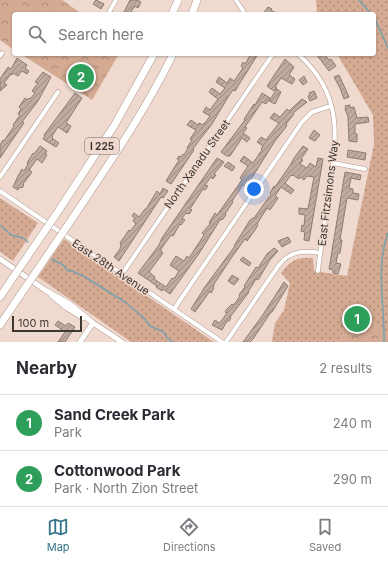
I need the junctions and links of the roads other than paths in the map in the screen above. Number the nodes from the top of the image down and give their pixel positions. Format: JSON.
{"nodes":[{"id":1,"x":116,"y":0,"type":"edge"},
{"id":2,"x":178,"y":0,"type":"edge"},
{"id":3,"x":197,"y":0,"type":"edge"},
{"id":4,"x":236,"y":1,"type":"edge"},
{"id":5,"x":109,"y":12,"type":"edge"},
{"id":6,"x":173,"y":12,"type":"edge"},
{"id":7,"x":193,"y":12,"type":"edge"},
{"id":8,"x":244,"y":12,"type":"edge"},
{"id":9,"x":153,"y":56,"type":"edge"},
{"id":10,"x":172,"y":56,"type":"edge"},
{"id":11,"x":272,"y":56,"type":"edge"},
{"id":12,"x":300,"y":56,"type":"edge"},
{"id":13,"x":58,"y":92,"type":"dead end"},
{"id":14,"x":331,"y":106,"type":"junction"},
{"id":15,"x":333,"y":163,"type":"junction"},
{"id":16,"x":365,"y":168,"type":"dead end"},
{"id":17,"x":0,"y":177,"type":"edge"},
{"id":18,"x":0,"y":191,"type":"edge"},
{"id":19,"x":320,"y":253,"type":"junction"},
{"id":20,"x":0,"y":259,"type":"edge"},
{"id":21,"x":318,"y":271,"type":"dead end"},
{"id":22,"x":122,"y":274,"type":"junction"},
{"id":23,"x":0,"y":297,"type":"edge"},
{"id":24,"x":174,"y":309,"type":"junction"},
{"id":25,"x":93,"y":323,"type":"junction"},
{"id":26,"x":0,"y":325,"type":"edge"},
{"id":27,"x":119,"y":341,"type":"edge"},
{"id":28,"x":80,"y":342,"type":"edge"},
{"id":29,"x":222,"y":342,"type":"edge"},
{"id":30,"x":226,"y":342,"type":"edge"}],
"edges":[{"from":1,"to":5,"type":"street"},
{"from":2,"to":6,"type":"highway"},
{"from":3,"to":7,"type":"highway"},
{"from":4,"to":8,"type":"street"},
{"from":9,"to":23,"type":"highway","number":"I 225","bridge":true},
{"from":10,"to":26,"type":"highway","number":"I 225","bridge":true},
{"from":11,"to":22,"type":"street","name":"North Xanadu Street"},
{"from":12,"to":14,"type":"street","name":"East Fitzsimons Way"},
{"from":13,"to":17,"type":"street"},
{"from":14,"to":15,"type":"street","name":"East Fitzsimons Way"},
{"from":14,"to":24,"type":"street"},
{"from":15,"to":16,"type":"street"},
{"from":15,"to":19,"type":"street","name":"East Fitzsimons Way"},
{"from":18,"to":22,"type":"street","name":"East 28th Avenue"},
{"from":19,"to":21,"type":"street","name":"East Fitzsimons Way"},
{"from":19,"to":30,"type":"street"},
{"from":20,"to":25,"type":"street"},
{"from":22,"to":24,"type":"street","name":"East 28th Avenue"},
{"from":24,"to":29,"type":"street","name":"East 28th Avenue"},
{"from":25,"to":27,"type":"street"},
{"from":25,"to":28,"type":"street"}]}
